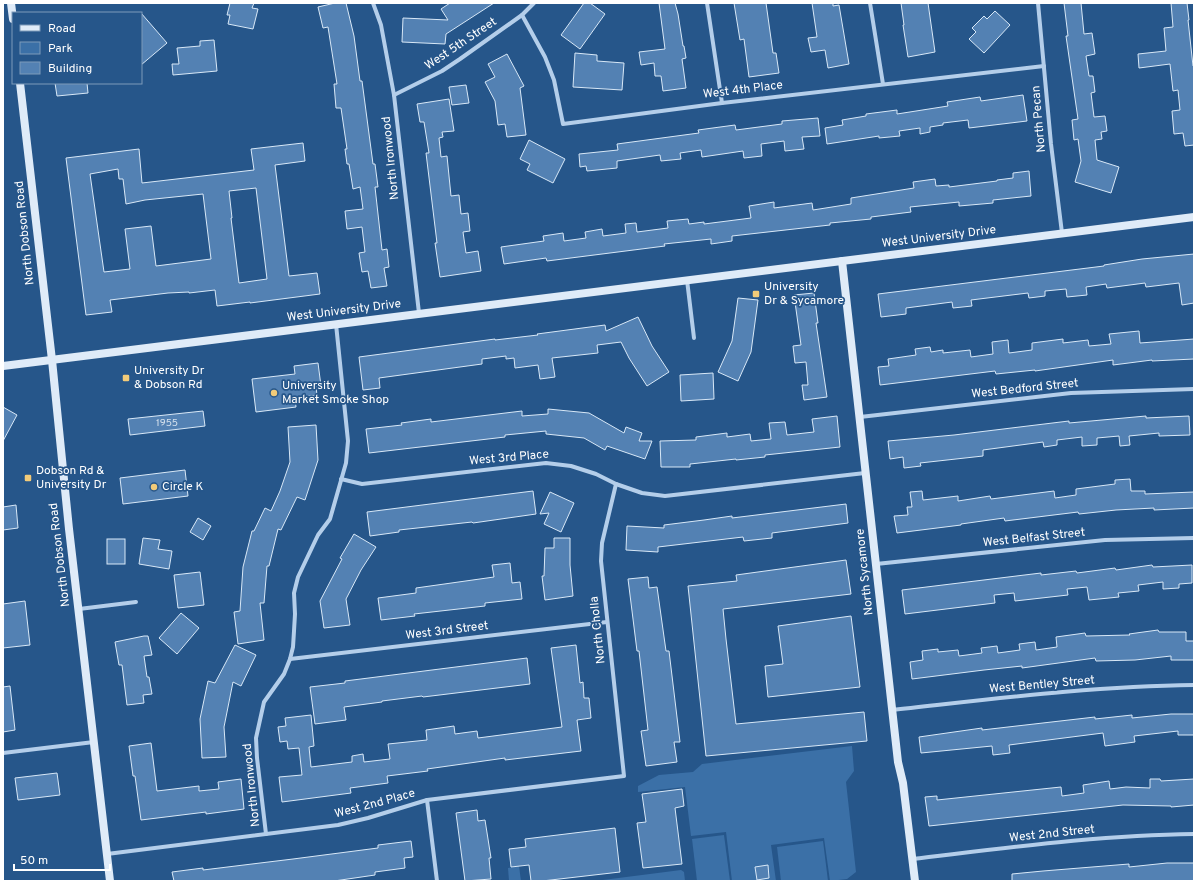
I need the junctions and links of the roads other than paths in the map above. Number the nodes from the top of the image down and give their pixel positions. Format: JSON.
{"nodes":[{"id":1,"x":373,"y":3,"type":"edge"},
{"id":2,"x":534,"y":3,"type":"edge"},
{"id":3,"x":707,"y":3,"type":"edge"},
{"id":4,"x":870,"y":3,"type":"edge"},
{"id":5,"x":1038,"y":3,"type":"edge"},
{"id":6,"x":522,"y":14,"type":"junction"},
{"id":7,"x":1044,"y":66,"type":"junction"},
{"id":8,"x":20,"y":84,"type":"edge"},
{"id":9,"x":883,"y":84,"type":"junction"},
{"id":10,"x":394,"y":95,"type":"junction"},
{"id":11,"x":722,"y":102,"type":"junction"},
{"id":12,"x":1194,"y":217,"type":"edge"},
{"id":13,"x":1062,"y":234,"type":"junction"},
{"id":14,"x":842,"y":261,"type":"junction"},
{"id":15,"x":687,"y":279,"type":"junction"},
{"id":16,"x":419,"y":313,"type":"junction"},
{"id":17,"x":336,"y":324,"type":"junction"},
{"id":18,"x":694,"y":338,"type":"dead end"},
{"id":19,"x":52,"y":360,"type":"junction"},
{"id":20,"x":3,"y":366,"type":"edge"},
{"id":21,"x":1194,"y":389,"type":"edge"},
{"id":22,"x":860,"y":417,"type":"junction"},
{"id":23,"x":866,"y":473,"type":"junction"},
{"id":24,"x":341,"y":479,"type":"junction"},
{"id":25,"x":616,"y":484,"type":"junction"},
{"id":26,"x":1194,"y":538,"type":"edge"},
{"id":27,"x":876,"y":564,"type":"junction"},
{"id":28,"x":136,"y":602,"type":"dead end"},
{"id":29,"x":78,"y":609,"type":"junction"},
{"id":30,"x":607,"y":622,"type":"junction"},
{"id":31,"x":290,"y":659,"type":"junction"},
{"id":32,"x":1194,"y":685,"type":"edge"},
{"id":33,"x":892,"y":710,"type":"junction"},
{"id":34,"x":94,"y":742,"type":"junction"},
{"id":35,"x":3,"y":754,"type":"edge"},
{"id":36,"x":624,"y":776,"type":"joint"},
{"id":37,"x":427,"y":800,"type":"junction"},
{"id":38,"x":266,"y":834,"type":"junction"},
{"id":39,"x":1194,"y":834,"type":"edge"},
{"id":40,"x":107,"y":854,"type":"junction"},
{"id":41,"x":912,"y":859,"type":"junction"},
{"id":42,"x":110,"y":881,"type":"edge"},
{"id":43,"x":437,"y":881,"type":"edge"},
{"id":44,"x":914,"y":881,"type":"edge"}],
"edges":[{"from":1,"to":10,"type":"street","name":"North Ironwood"},
{"from":2,"to":6,"type":"street","name":"West 5th Street"},
{"from":3,"to":11,"type":"street"},
{"from":4,"to":9,"type":"street"},
{"from":5,"to":7,"type":"street","name":"North Pecan"},
{"from":6,"to":10,"type":"street","name":"West 5th Street"},
{"from":6,"to":11,"type":"street","name":"West 4th Place"},
{"from":7,"to":9,"type":"street","name":"West 4th Place"},
{"from":7,"to":13,"type":"street","name":"North Pecan"},
{"from":8,"to":19,"type":"main road","name":"North Dobson Road"},
{"from":9,"to":11,"type":"street","name":"West 4th Place"},
{"from":10,"to":16,"type":"street","name":"North Ironwood"},
{"from":12,"to":13,"type":"main road","name":"West University Drive"},
{"from":13,"to":14,"type":"main road","name":"West University Drive"},
{"from":14,"to":15,"type":"main road","name":"West University Drive"},
{"from":14,"to":22,"type":"main road","name":"North Sycamore"},
{"from":15,"to":16,"type":"main road","name":"West University Drive"},
{"from":15,"to":18,"type":"street"},
{"from":16,"to":17,"type":"main road","name":"West University Drive"},
{"from":17,"to":19,"type":"main road","name":"West University Drive"},
{"from":17,"to":24,"type":"street","name":"North Ironwood"},
{"from":19,"to":20,"type":"main road","name":"West University Drive"},
{"from":19,"to":29,"type":"main road","name":"North Dobson Road"},
{"from":21,"to":22,"type":"street","name":"West Bedford Street"},
{"from":22,"to":23,"type":"main road","name":"North Sycamore"},
{"from":23,"to":25,"type":"street","name":"West 3rd Place"},
{"from":23,"to":27,"type":"main road","name":"North Sycamore"},
{"from":24,"to":25,"type":"street","name":"West 3rd Place"},
{"from":24,"to":31,"type":"street","name":"North Ironwood"},
{"from":25,"to":30,"type":"street","name":"North Cholla"},
{"from":26,"to":27,"type":"street","name":"West Belfast Street"},
{"from":27,"to":33,"type":"main road","name":"North Sycamore"},
{"from":28,"to":29,"type":"street"},
{"from":29,"to":34,"type":"main road","name":"North Dobson Road"},
{"from":30,"to":31,"type":"street","name":"West 3rd Street"},
{"from":30,"to":36,"type":"street","name":"North Cholla"},
{"from":31,"to":38,"type":"street","name":"North Ironwood"},
{"from":32,"to":33,"type":"street","name":"West Bentley Street"},
{"from":33,"to":41,"type":"main road","name":"North Sycamore"},
{"from":34,"to":35,"type":"street"},
{"from":34,"to":40,"type":"main road","name":"North Dobson Road"},
{"from":36,"to":37,"type":"street","name":"West 2nd Place"},
{"from":37,"to":38,"type":"street","name":"West 2nd Place"},
{"from":37,"to":43,"type":"street"},
{"from":38,"to":40,"type":"street","name":"West 2nd Place"},
{"from":39,"to":41,"type":"street","name":"West 2nd Street"},
{"from":40,"to":42,"type":"main road","name":"North Dobson Road"},
{"from":41,"to":44,"type":"main road","name":"North Sycamore"}]}
